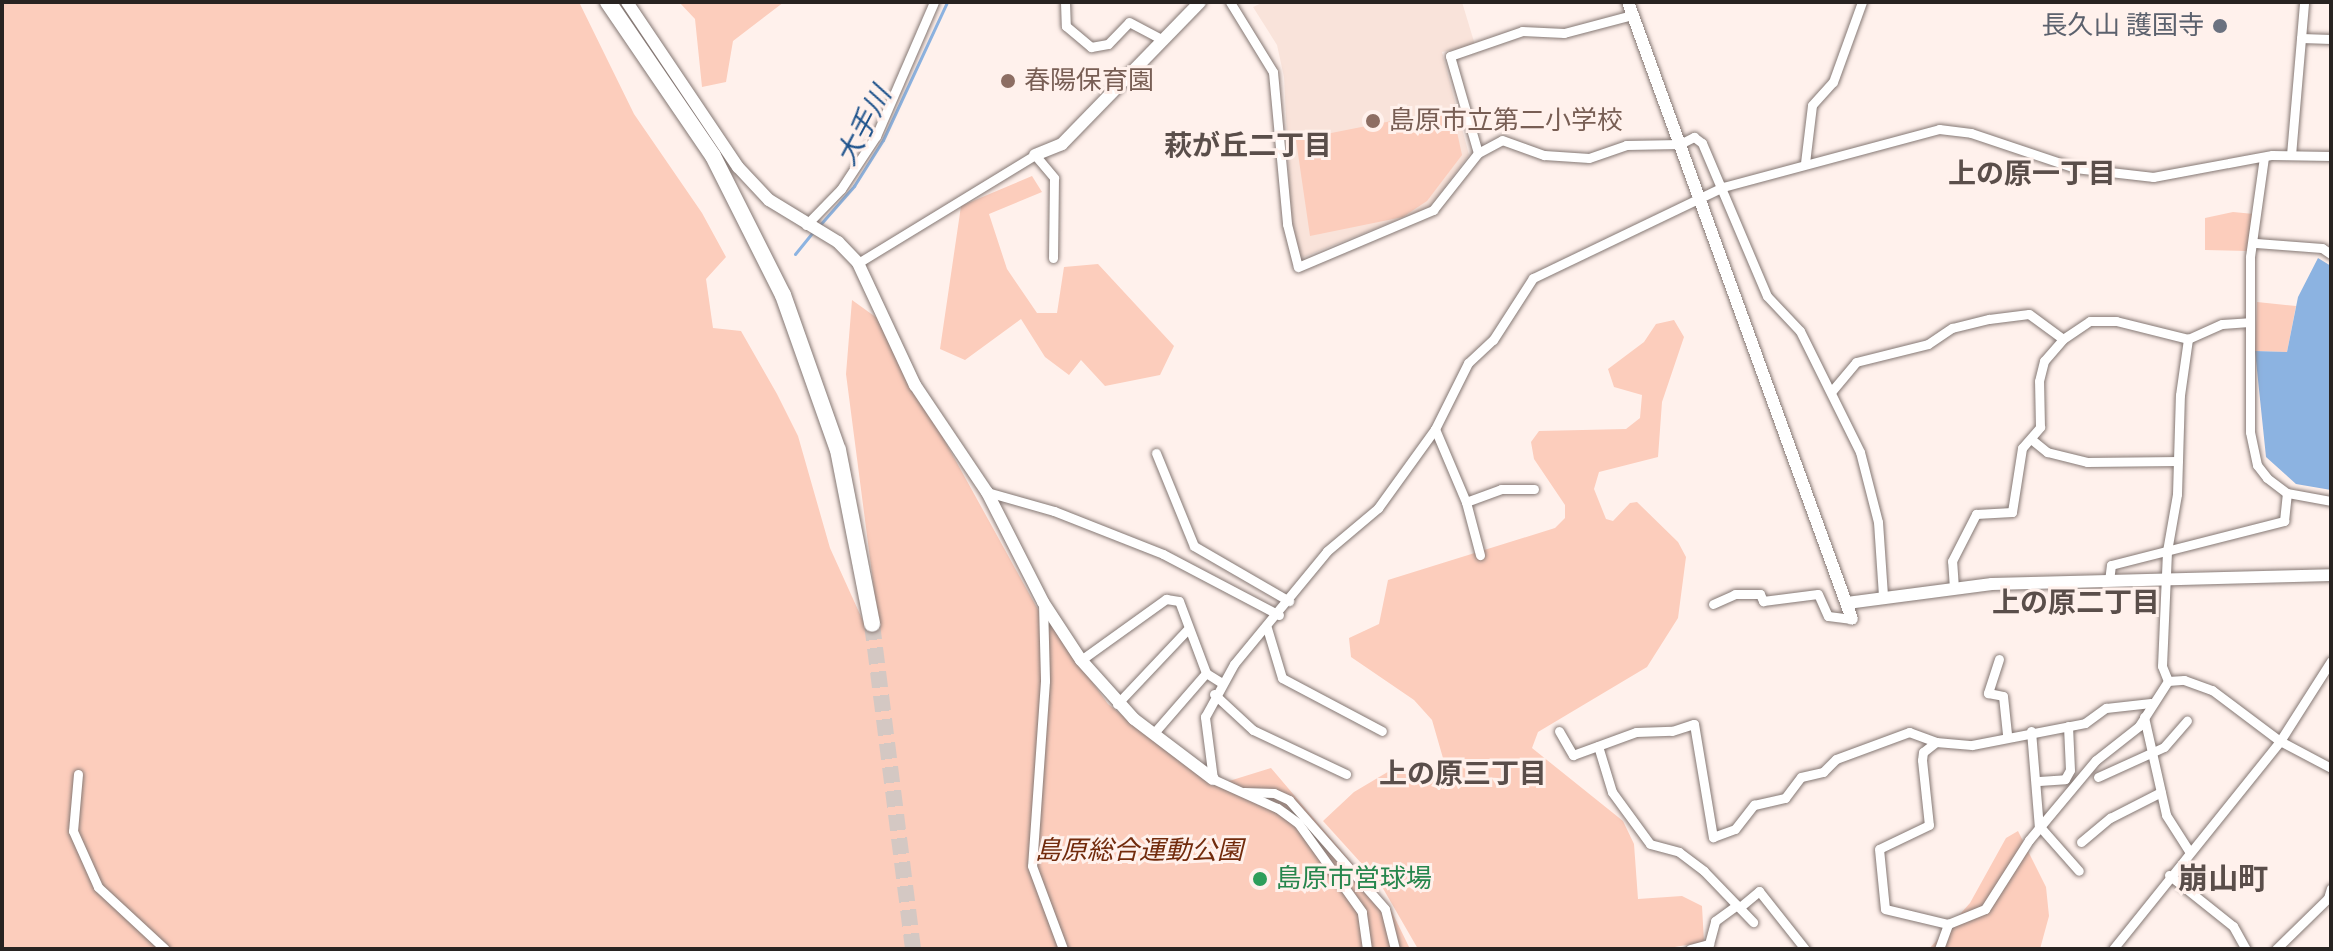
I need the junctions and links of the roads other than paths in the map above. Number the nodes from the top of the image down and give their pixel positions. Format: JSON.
{"nodes":[{"id":1,"x":608,"y":2,"type":"edge"},
{"id":2,"x":627,"y":2,"type":"edge"},
{"id":3,"x":934,"y":2,"type":"edge"},
{"id":4,"x":1065,"y":2,"type":"edge"},
{"id":5,"x":1200,"y":2,"type":"edge"},
{"id":6,"x":1230,"y":2,"type":"edge"},
{"id":7,"x":1628,"y":2,"type":"edge"},
{"id":8,"x":1862,"y":2,"type":"edge"},
{"id":9,"x":2304,"y":2,"type":"edge"},
{"id":10,"x":1632,"y":15,"type":"junction"},
{"id":11,"x":2301,"y":38,"type":"junction"},
{"id":12,"x":2331,"y":39,"type":"edge"},
{"id":13,"x":1163,"y":40,"type":"junction"},
{"id":14,"x":1680,"y":144,"type":"junction"},
{"id":15,"x":1478,"y":153,"type":"junction"},
{"id":16,"x":1035,"y":155,"type":"junction"},
{"id":17,"x":2291,"y":155,"type":"junction"},
{"id":18,"x":2331,"y":156,"type":"edge"},
{"id":19,"x":2264,"y":157,"type":"junction"},
{"id":20,"x":1805,"y":163,"type":"junction"},
{"id":21,"x":1723,"y":187,"type":"junction"},
{"id":22,"x":1700,"y":198,"type":"junction"},
{"id":23,"x":813,"y":229,"type":"junction"},
{"id":24,"x":2256,"y":243,"type":"junction"},
{"id":25,"x":2328,"y":248,"type":"edge"},
{"id":26,"x":1053,"y":258,"type":"dead end"},
{"id":27,"x":858,"y":263,"type":"junction"},
{"id":28,"x":2249,"y":322,"type":"junction"},
{"id":29,"x":2063,"y":339,"type":"junction"},
{"id":30,"x":2188,"y":339,"type":"junction"},
{"id":31,"x":1831,"y":392,"type":"junction"},
{"id":32,"x":1435,"y":429,"type":"junction"},
{"id":33,"x":2031,"y":439,"type":"junction"},
{"id":34,"x":1156,"y":453,"type":"dead end"},
{"id":35,"x":2178,"y":461,"type":"junction"},
{"id":36,"x":1534,"y":489,"type":"dead end"},
{"id":37,"x":987,"y":492,"type":"junction"},
{"id":38,"x":2287,"y":493,"type":"junction"},
{"id":39,"x":2331,"y":501,"type":"edge"},
{"id":40,"x":1466,"y":502,"type":"junction"},
{"id":41,"x":2167,"y":551,"type":"junction"},
{"id":42,"x":1480,"y":555,"type":"dead end"},
{"id":43,"x":2331,"y":575,"type":"edge"},
{"id":44,"x":2165,"y":579,"type":"junction"},
{"id":45,"x":2109,"y":581,"type":"junction"},
{"id":46,"x":1954,"y":588,"type":"junction"},
{"id":47,"x":1883,"y":596,"type":"junction"},
{"id":48,"x":1289,"y":601,"type":"junction"},
{"id":49,"x":1043,"y":602,"type":"junction"},
{"id":50,"x":1847,"y":603,"type":"junction"},
{"id":51,"x":1713,"y":604,"type":"dead end"},
{"id":52,"x":1279,"y":615,"type":"junction"},
{"id":53,"x":1852,"y":619,"type":"joint"},
{"id":54,"x":872,"y":624,"type":"tunnel mouth"},
{"id":55,"x":1267,"y":628,"type":"junction"},
{"id":56,"x":1188,"y":629,"type":"junction"},
{"id":57,"x":1999,"y":659,"type":"dead end"},
{"id":58,"x":1081,"y":660,"type":"junction"},
{"id":59,"x":2331,"y":661,"type":"edge"},
{"id":60,"x":1206,"y":673,"type":"junction"},
{"id":61,"x":2168,"y":681,"type":"junction"},
{"id":62,"x":1222,"y":683,"type":"junction"},
{"id":63,"x":1214,"y":694,"type":"junction"},
{"id":64,"x":2151,"y":703,"type":"junction"},
{"id":65,"x":1117,"y":704,"type":"junction"},
{"id":66,"x":2144,"y":717,"type":"junction"},
{"id":67,"x":2187,"y":721,"type":"dead end"},
{"id":68,"x":2068,"y":726,"type":"junction"},
{"id":69,"x":1382,"y":731,"type":"dead end"},
{"id":70,"x":1559,"y":731,"type":"dead end"},
{"id":71,"x":2031,"y":731,"type":"junction"},
{"id":72,"x":1153,"y":734,"type":"junction"},
{"id":73,"x":2007,"y":735,"type":"junction"},
{"id":74,"x":2280,"y":741,"type":"junction"},
{"id":75,"x":1936,"y":742,"type":"junction"},
{"id":76,"x":1598,"y":746,"type":"junction"},
{"id":77,"x":2152,"y":753,"type":"junction"},
{"id":78,"x":2331,"y":768,"type":"edge"},
{"id":79,"x":78,"y":774,"type":"dead end"},
{"id":80,"x":1346,"y":774,"type":"dead end"},
{"id":81,"x":2098,"y":777,"type":"dead end"},
{"id":82,"x":1213,"y":779,"type":"junction"},
{"id":83,"x":2039,"y":781,"type":"junction"},
{"id":84,"x":1237,"y":792,"type":"junction"},
{"id":85,"x":2161,"y":792,"type":"junction"},
{"id":86,"x":2040,"y":828,"type":"junction"},
{"id":87,"x":2081,"y":842,"type":"dead end"},
{"id":88,"x":2189,"y":851,"type":"junction"},
{"id":89,"x":2079,"y":871,"type":"dead end"},
{"id":90,"x":2169,"y":875,"type":"junction"},
{"id":91,"x":2331,"y":888,"type":"edge"},
{"id":92,"x":1739,"y":906,"type":"junction"},
{"id":93,"x":1753,"y":922,"type":"dead end"},
{"id":94,"x":1948,"y":924,"type":"junction"},
{"id":95,"x":165,"y":949,"type":"edge"},
{"id":96,"x":1063,"y":949,"type":"edge"},
{"id":97,"x":1367,"y":949,"type":"edge"},
{"id":98,"x":1395,"y":949,"type":"edge"},
{"id":99,"x":1690,"y":949,"type":"edge"},
{"id":100,"x":1805,"y":949,"type":"edge"},
{"id":101,"x":1939,"y":949,"type":"edge"},
{"id":102,"x":2113,"y":949,"type":"edge"},
{"id":103,"x":2246,"y":949,"type":"edge"},
{"id":104,"x":2276,"y":949,"type":"edge"}],
"edges":[{"from":1,"to":54,"type":"highway"},
{"from":2,"to":23,"type":"street"},
{"from":3,"to":23,"type":"street"},
{"from":4,"to":13,"type":"street"},
{"from":5,"to":13,"type":"street"},
{"from":6,"to":15,"type":"street"},
{"from":7,"to":10,"type":"street"},
{"from":8,"to":20,"type":"street"},
{"from":9,"to":11,"type":"street"},
{"from":10,"to":14,"type":"street"},
{"from":10,"to":15,"type":"street"},
{"from":11,"to":12,"type":"street"},
{"from":11,"to":17,"type":"street"},
{"from":13,"to":16,"type":"street"},
{"from":14,"to":15,"type":"street"},
{"from":14,"to":21,"type":"street"},
{"from":14,"to":22,"type":"street"},
{"from":16,"to":26,"type":"street"},
{"from":16,"to":27,"type":"street"},
{"from":17,"to":18,"type":"street"},
{"from":17,"to":19,"type":"street"},
{"from":19,"to":20,"type":"street"},
{"from":19,"to":24,"type":"street"},
{"from":20,"to":21,"type":"street"},
{"from":21,"to":22,"type":"street"},
{"from":21,"to":31,"type":"street"},
{"from":22,"to":32,"type":"street"},
{"from":22,"to":50,"type":"street"},
{"from":23,"to":27,"type":"street"},
{"from":24,"to":25,"type":"street"},
{"from":24,"to":28,"type":"street"},
{"from":27,"to":37,"type":"street"},
{"from":28,"to":30,"type":"street"},
{"from":28,"to":38,"type":"street"},
{"from":29,"to":30,"type":"street"},
{"from":29,"to":31,"type":"street"},
{"from":29,"to":33,"type":"street"},
{"from":30,"to":35,"type":"street"},
{"from":31,"to":47,"type":"street"},
{"from":32,"to":40,"type":"street"},
{"from":32,"to":48,"type":"street"},
{"from":33,"to":35,"type":"street"},
{"from":33,"to":46,"type":"street"},
{"from":34,"to":48,"type":"street"},
{"from":35,"to":41,"type":"street"},
{"from":36,"to":40,"type":"street"},
{"from":37,"to":49,"type":"street"},
{"from":37,"to":52,"type":"street"},
{"from":38,"to":39,"type":"street"},
{"from":38,"to":41,"type":"street"},
{"from":40,"to":42,"type":"street"},
{"from":41,"to":44,"type":"street"},
{"from":41,"to":45,"type":"street"},
{"from":43,"to":44,"type":"street"},
{"from":44,"to":45,"type":"street"},
{"from":44,"to":61,"type":"street"},
{"from":45,"to":46,"type":"street"},
{"from":46,"to":47,"type":"street"},
{"from":47,"to":50,"type":"street"},
{"from":48,"to":52,"type":"street"},
{"from":49,"to":58,"type":"street"},
{"from":49,"to":96,"type":"street"},
{"from":50,"to":53,"type":"street"},
{"from":51,"to":53,"type":"street"},
{"from":52,"to":55,"type":"street"},
{"from":55,"to":62,"type":"street"},
{"from":55,"to":69,"type":"street"},
{"from":56,"to":58,"type":"street"},
{"from":56,"to":60,"type":"street"},
{"from":56,"to":65,"type":"street"},
{"from":57,"to":73,"type":"street"},
{"from":58,"to":65,"type":"street"},
{"from":59,"to":74,"type":"street"},
{"from":60,"to":62,"type":"street"},
{"from":60,"to":72,"type":"street"},
{"from":61,"to":64,"type":"street"},
{"from":61,"to":74,"type":"street"},
{"from":62,"to":63,"type":"street"},
{"from":63,"to":80,"type":"street"},
{"from":63,"to":82,"type":"street"},
{"from":64,"to":66,"type":"street"},
{"from":64,"to":68,"type":"street"},
{"from":65,"to":72,"type":"street"},
{"from":66,"to":77,"type":"street"},
{"from":66,"to":86,"type":"street"},
{"from":67,"to":77,"type":"street"},
{"from":68,"to":71,"type":"street"},
{"from":68,"to":83,"type":"street"},
{"from":70,"to":76,"type":"street"},
{"from":71,"to":73,"type":"street"},
{"from":71,"to":83,"type":"street"},
{"from":72,"to":82,"type":"street"},
{"from":73,"to":75,"type":"street"},
{"from":74,"to":78,"type":"street"},
{"from":74,"to":88,"type":"street"},
{"from":75,"to":76,"type":"street"},
{"from":75,"to":94,"type":"street"},
{"from":76,"to":92,"type":"street"},
{"from":77,"to":81,"type":"street"},
{"from":77,"to":85,"type":"street"},
{"from":79,"to":95,"type":"street"},
{"from":82,"to":84,"type":"street"},
{"from":83,"to":86,"type":"street"},
{"from":84,"to":97,"type":"street"},
{"from":84,"to":98,"type":"street"},
{"from":85,"to":87,"type":"street"},
{"from":85,"to":88,"type":"street"},
{"from":86,"to":89,"type":"street"},
{"from":86,"to":94,"type":"street"},
{"from":88,"to":90,"type":"street"},
{"from":90,"to":102,"type":"street"},
{"from":90,"to":103,"type":"street"},
{"from":91,"to":104,"type":"street"},
{"from":92,"to":93,"type":"street"},
{"from":92,"to":99,"type":"street"},
{"from":92,"to":100,"type":"street"},
{"from":94,"to":101,"type":"street"}]}
